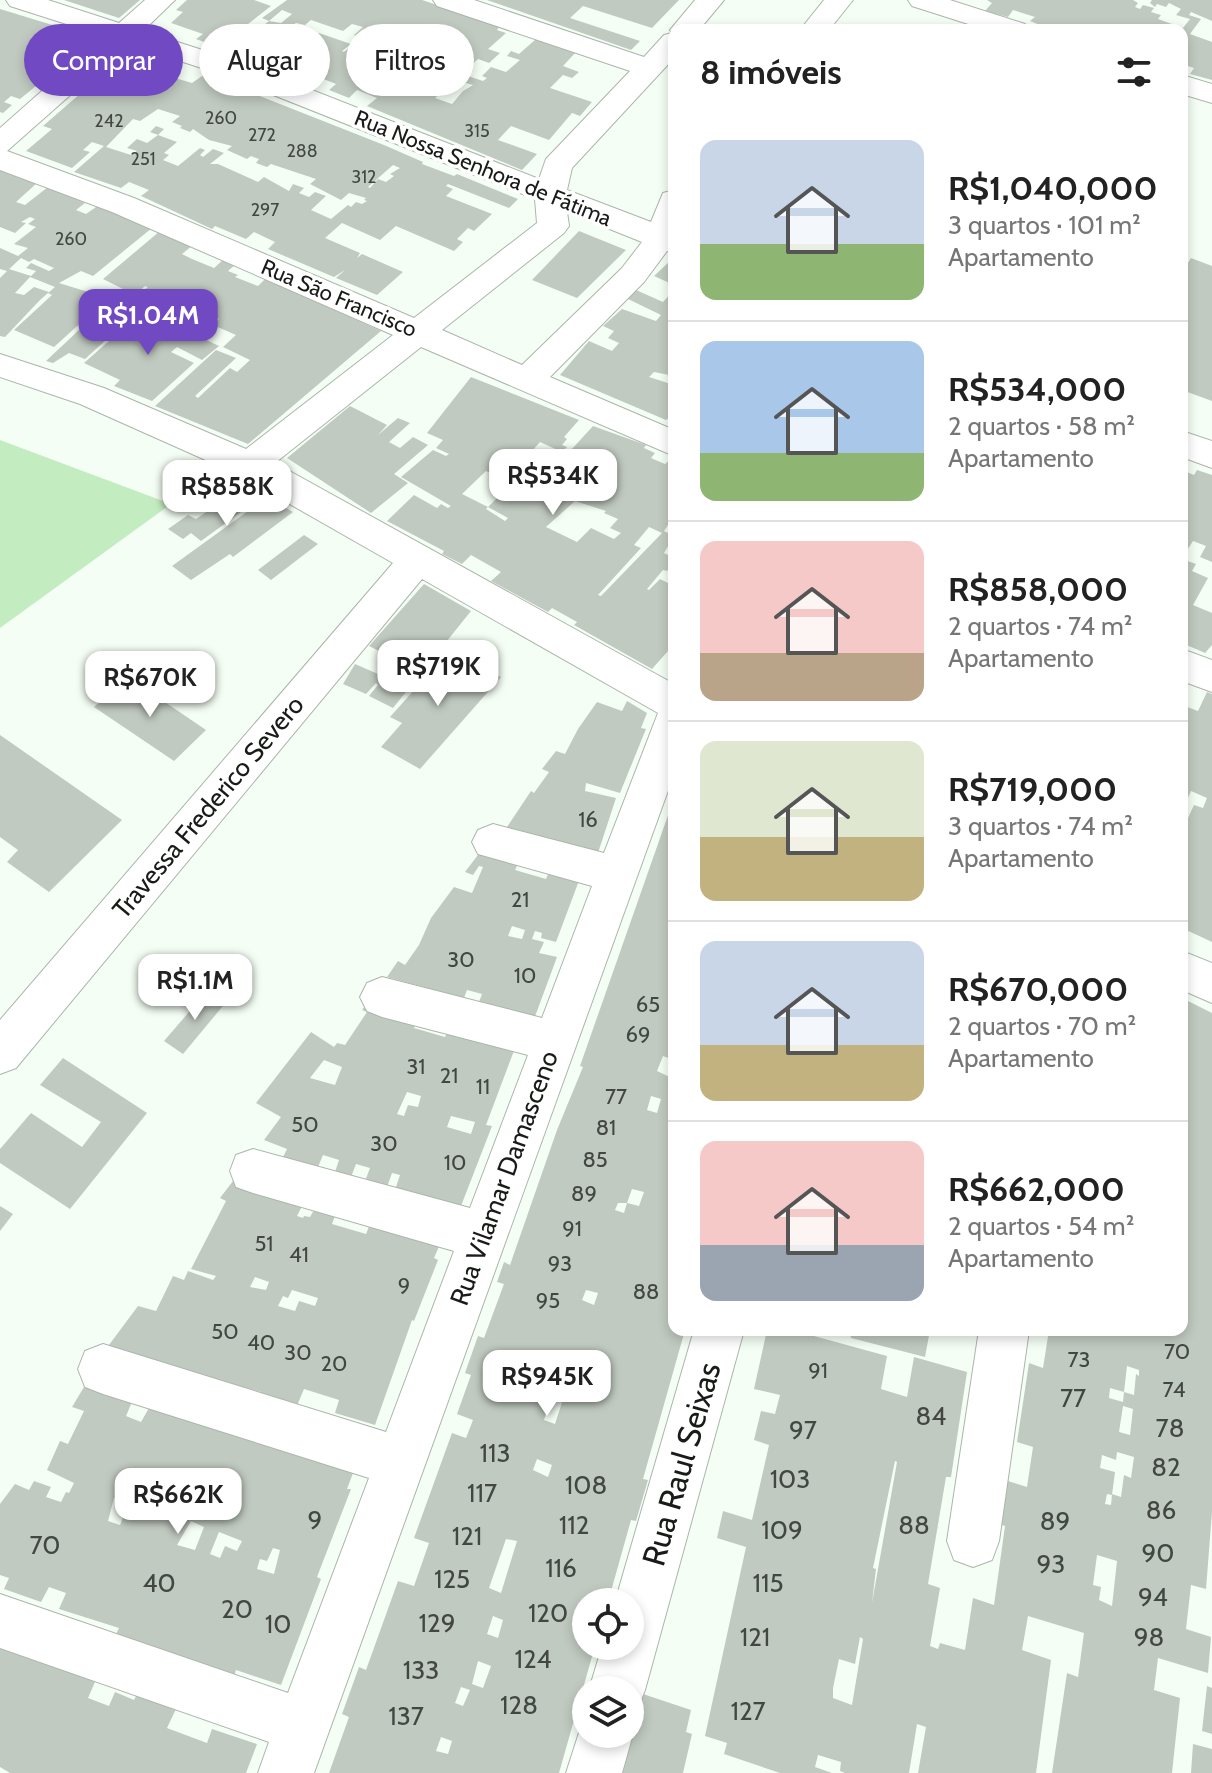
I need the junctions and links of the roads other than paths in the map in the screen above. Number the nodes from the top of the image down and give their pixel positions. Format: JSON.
{"nodes":[{"id":1,"x":20,"y":0,"type":"edge"},
{"id":2,"x":161,"y":0,"type":"edge"},
{"id":3,"x":447,"y":0,"type":"edge"},
{"id":4,"x":710,"y":0,"type":"edge"},
{"id":5,"x":839,"y":0,"type":"edge"},
{"id":6,"x":922,"y":0,"type":"edge"},
{"id":7,"x":98,"y":24,"type":"edge"},
{"id":8,"x":133,"y":24,"type":"edge"},
{"id":9,"x":689,"y":24,"type":"edge"},
{"id":10,"x":819,"y":24,"type":"edge"},
{"id":11,"x":996,"y":24,"type":"edge"},
{"id":12,"x":668,"y":48,"type":"edge"},
{"id":13,"x":183,"y":52,"type":"edge"},
{"id":14,"x":650,"y":68,"type":"junction"},
{"id":15,"x":1188,"y":86,"type":"edge"},
{"id":16,"x":1212,"y":94,"type":"edge"},
{"id":17,"x":53,"y":96,"type":"edge"},
{"id":18,"x":0,"y":144,"type":"edge"},
{"id":19,"x":0,"y":159,"type":"edge"},
{"id":20,"x":550,"y":196,"type":"junction"},
{"id":21,"x":667,"y":240,"type":"edge"},
{"id":22,"x":420,"y":333,"type":"junction"},
{"id":23,"x":0,"y":365,"type":"edge"},
{"id":24,"x":526,"y":380,"type":"junction"},
{"id":25,"x":668,"y":441,"type":"edge"},
{"id":26,"x":1188,"y":445,"type":"edge"},
{"id":27,"x":1212,"y":455,"type":"edge"},
{"id":28,"x":249,"y":465,"type":"junction"},
{"id":29,"x":416,"y":561,"type":"junction"},
{"id":30,"x":1188,"y":667,"type":"edge"},
{"id":31,"x":1212,"y":677,"type":"edge"},
{"id":32,"x":668,"y":700,"type":"edge"},
{"id":33,"x":668,"y":735,"type":"edge"},
{"id":34,"x":493,"y":842,"type":"dead end"},
{"id":35,"x":616,"y":874,"type":"junction"},
{"id":36,"x":1188,"y":973,"type":"edge"},
{"id":37,"x":1212,"y":983,"type":"edge"},
{"id":38,"x":382,"y":997,"type":"dead end"},
{"id":39,"x":554,"y":1041,"type":"junction"},
{"id":40,"x":0,"y":1053,"type":"edge"},
{"id":41,"x":253,"y":1171,"type":"dead end"},
{"id":42,"x":482,"y":1235,"type":"junction"},
{"id":43,"x":717,"y":1336,"type":"edge"},
{"id":44,"x":1003,"y":1336,"type":"edge"},
{"id":45,"x":103,"y":1369,"type":"dead end"},
{"id":46,"x":401,"y":1462,"type":"junction"},
{"id":47,"x":973,"y":1541,"type":"dead end"},
{"id":48,"x":644,"y":1595,"type":"edge"},
{"id":49,"x":0,"y":1621,"type":"edge"},
{"id":50,"x":601,"y":1748,"type":"edge"},
{"id":51,"x":294,"y":1750,"type":"edge"},
{"id":52,"x":594,"y":1773,"type":"edge"}],
"edges":[{"from":1,"to":7,"type":"street","name":"Rua Nossa Senhora de Fátima"},
{"from":2,"to":8,"type":"street"},
{"from":3,"to":14,"type":"street"},
{"from":4,"to":9,"type":"street"},
{"from":5,"to":10,"type":"street"},
{"from":6,"to":11,"type":"street"},
{"from":12,"to":14,"type":"street"},
{"from":13,"to":20,"type":"street","name":"Rua Nossa Senhora de Fátima"},
{"from":14,"to":20,"type":"street"},
{"from":15,"to":16,"type":"street"},
{"from":17,"to":18,"type":"street"},
{"from":19,"to":22,"type":"street","name":"Rua São Francisco"},
{"from":20,"to":21,"type":"street","name":"Rua Nossa Senhora de Fátima"},
{"from":20,"to":22,"type":"street"},
{"from":21,"to":24,"type":"street"},
{"from":22,"to":24,"type":"street","name":"Rua São Francisco"},
{"from":22,"to":28,"type":"street"},
{"from":23,"to":28,"type":"street"},
{"from":24,"to":25,"type":"street","name":"Rua São Francisco"},
{"from":26,"to":27,"type":"street"},
{"from":28,"to":29,"type":"street"},
{"from":29,"to":32,"type":"street"},
{"from":29,"to":40,"type":"street","name":"Travessa Frederico Severo"},
{"from":30,"to":31,"type":"street"},
{"from":33,"to":35,"type":"street","name":"Rua Vilamar Damasceno"},
{"from":34,"to":35,"type":"street"},
{"from":35,"to":39,"type":"street","name":"Rua Vilamar Damasceno"},
{"from":36,"to":37,"type":"street"},
{"from":38,"to":39,"type":"street"},
{"from":39,"to":42,"type":"street","name":"Rua Vilamar Damasceno"},
{"from":41,"to":42,"type":"street"},
{"from":42,"to":46,"type":"street","name":"Rua Vilamar Damasceno"},
{"from":43,"to":48,"type":"street","name":"Rua Raul Seixas"},
{"from":44,"to":47,"type":"street"},
{"from":45,"to":46,"type":"street"},
{"from":46,"to":51,"type":"street","name":"Rua Vilamar Damasceno"},
{"from":49,"to":51,"type":"street"},
{"from":50,"to":52,"type":"street"}]}
